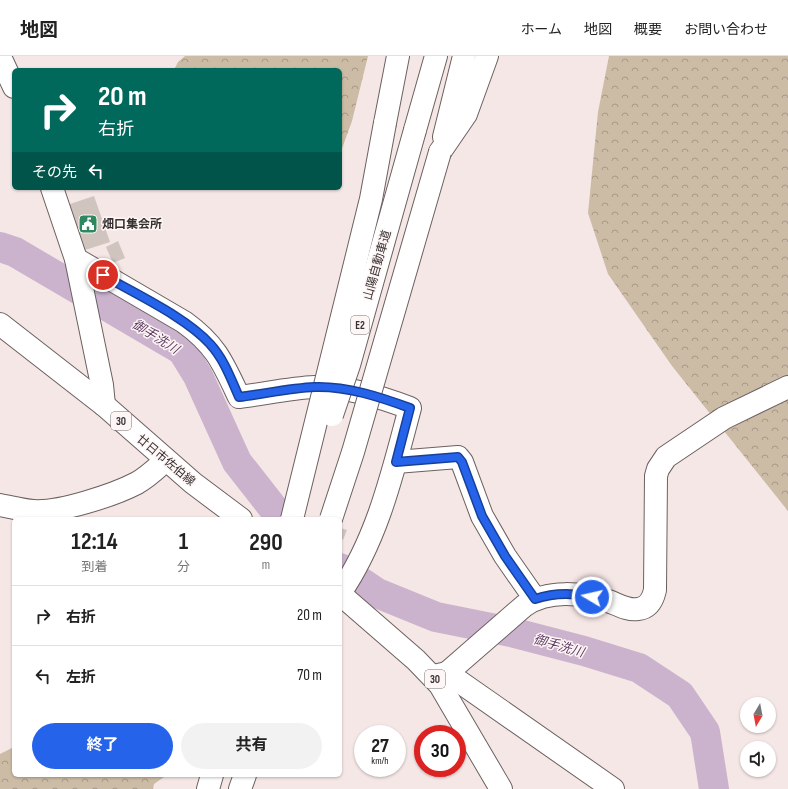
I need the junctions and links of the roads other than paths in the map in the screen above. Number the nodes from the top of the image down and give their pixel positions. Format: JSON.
{"nodes":[{"id":1,"x":398,"y":56,"type":"edge"},
{"id":2,"x":436,"y":56,"type":"edge"},
{"id":3,"x":464,"y":56,"type":"edge"},
{"id":4,"x":487,"y":56,"type":"edge"},
{"id":5,"x":5,"y":60,"type":"edge"},
{"id":6,"x":12,"y":81,"type":"edge"},
{"id":7,"x":440,"y":152,"type":"junction"},
{"id":8,"x":53,"y":190,"type":"edge"},
{"id":9,"x":76,"y":264,"type":"junction"},
{"id":10,"x":0,"y":324,"type":"edge"},
{"id":11,"x":788,"y":387,"type":"edge"},
{"id":12,"x":104,"y":405,"type":"junction"},
{"id":13,"x":166,"y":460,"type":"junction"},
{"id":14,"x":396,"y":462,"type":"junction"},
{"id":15,"x":0,"y":504,"type":"edge"},
{"id":16,"x":238,"y":517,"type":"edge"},
{"id":17,"x":292,"y":517,"type":"edge"},
{"id":18,"x":299,"y":517,"type":"edge"},
{"id":19,"x":332,"y":517,"type":"edge"},
{"id":20,"x":342,"y":591,"type":"edge"},
{"id":21,"x":535,"y":599,"type":"junction"},
{"id":22,"x":440,"y":675,"type":"junction"},
{"id":23,"x":211,"y":777,"type":"edge"},
{"id":24,"x":208,"y":789,"type":"edge"},
{"id":25,"x":501,"y":789,"type":"edge"},
{"id":26,"x":613,"y":789,"type":"edge"}],
"edges":[{"from":1,"to":17,"type":"main road","bridge":true},
{"from":2,"to":18,"type":"main road","name":"山陽自動車道","number":"E2","bridge":true},
{"from":3,"to":7,"type":"main road","number":"E2"},
{"from":4,"to":7,"type":"main road"},
{"from":5,"to":6,"type":"main road"},
{"from":7,"to":19,"type":"main road","number":"E2","bridge":true},
{"from":8,"to":9,"type":"main road"},
{"from":9,"to":12,"type":"main road"},
{"from":9,"to":14,"type":"main road"},
{"from":10,"to":12,"type":"main road","name":"廿日市佐伯線","number":"30"},
{"from":11,"to":21,"type":"main road"},
{"from":12,"to":13,"type":"main road","name":"廿日市佐伯線","number":"30"},
{"from":13,"to":15,"type":"main road"},
{"from":13,"to":16,"type":"main road","name":"廿日市佐伯線","number":"30"},
{"from":14,"to":20,"type":"main road"},
{"from":14,"to":21,"type":"main road"},
{"from":20,"to":22,"type":"main road","number":"30"},
{"from":21,"to":22,"type":"main road"},
{"from":22,"to":25,"type":"main road","number":"30"},
{"from":22,"to":26,"type":"main road"},
{"from":23,"to":24,"type":"main road"}]}
